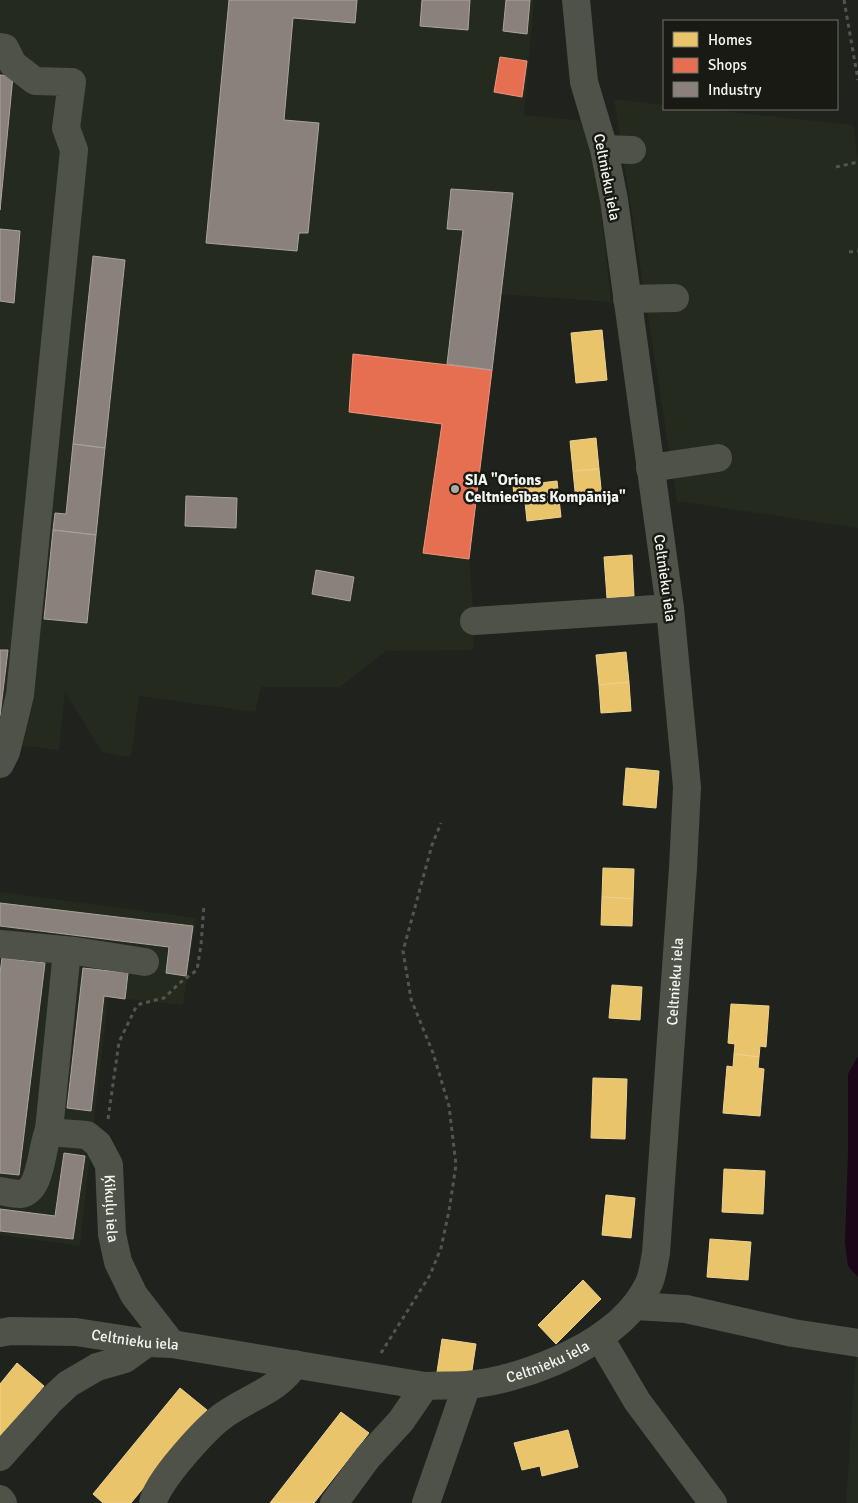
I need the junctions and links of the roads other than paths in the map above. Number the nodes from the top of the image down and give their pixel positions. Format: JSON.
{"nodes":[{"id":1,"x":576,"y":0,"type":"edge"},
{"id":2,"x":0,"y":47,"type":"edge"},
{"id":3,"x":604,"y":149,"type":"junction"},
{"id":4,"x":632,"y":150,"type":"dead end"},
{"id":5,"x":675,"y":298,"type":"dead end"},
{"id":6,"x":627,"y":299,"type":"junction"},
{"id":7,"x":718,"y":458,"type":"dead end"},
{"id":8,"x":650,"y":468,"type":"junction"},
{"id":9,"x":670,"y":608,"type":"junction"},
{"id":10,"x":474,"y":621,"type":"dead end"},
{"id":11,"x":0,"y":764,"type":"edge"},
{"id":12,"x":0,"y":944,"type":"edge"},
{"id":13,"x":67,"y":950,"type":"junction"},
{"id":14,"x":144,"y":962,"type":"dead end"},
{"id":15,"x":48,"y":1130,"type":"junction"},
{"id":16,"x":0,"y":1191,"type":"edge"},
{"id":17,"x":635,"y":1306,"type":"junction"},
{"id":18,"x":0,"y":1333,"type":"edge"},
{"id":19,"x":600,"y":1338,"type":"junction"},
{"id":20,"x":858,"y":1343,"type":"edge"},
{"id":21,"x":159,"y":1344,"type":"junction"},
{"id":22,"x":295,"y":1364,"type":"junction"},
{"id":23,"x":467,"y":1385,"type":"junction"},
{"id":24,"x":425,"y":1386,"type":"junction"},
{"id":25,"x":0,"y":1457,"type":"edge"},
{"id":26,"x":0,"y":1499,"type":"edge"},
{"id":27,"x":3,"y":1503,"type":"edge"},
{"id":28,"x":153,"y":1503,"type":"edge"},
{"id":29,"x":334,"y":1503,"type":"edge"},
{"id":30,"x":426,"y":1503,"type":"edge"},
{"id":31,"x":713,"y":1503,"type":"edge"}],
"edges":[{"from":1,"to":3,"type":"street","name":"Celtnieku iela"},
{"from":2,"to":11,"type":"street"},
{"from":3,"to":4,"type":"street"},
{"from":3,"to":6,"type":"street","name":"Celtnieku iela"},
{"from":5,"to":6,"type":"street"},
{"from":6,"to":8,"type":"street","name":"Celtnieku iela"},
{"from":7,"to":8,"type":"street"},
{"from":8,"to":9,"type":"street","name":"Celtnieku iela"},
{"from":9,"to":10,"type":"street"},
{"from":9,"to":17,"type":"street","name":"Celtnieku iela"},
{"from":12,"to":13,"type":"street"},
{"from":13,"to":14,"type":"street"},
{"from":13,"to":15,"type":"street"},
{"from":15,"to":16,"type":"street"},
{"from":15,"to":21,"type":"street","name":"Ķikuļu iela"},
{"from":17,"to":19,"type":"street","name":"Celtnieku iela"},
{"from":17,"to":20,"type":"street"},
{"from":18,"to":21,"type":"street","name":"Celtnieku iela"},
{"from":19,"to":23,"type":"street","name":"Celtnieku iela"},
{"from":19,"to":31,"type":"street"},
{"from":21,"to":22,"type":"street","name":"Celtnieku iela"},
{"from":21,"to":25,"type":"street"},
{"from":22,"to":24,"type":"street","name":"Celtnieku iela"},
{"from":22,"to":28,"type":"street"},
{"from":23,"to":24,"type":"street","name":"Celtnieku iela"},
{"from":23,"to":30,"type":"street"},
{"from":24,"to":29,"type":"street"},
{"from":26,"to":27,"type":"street"}]}
